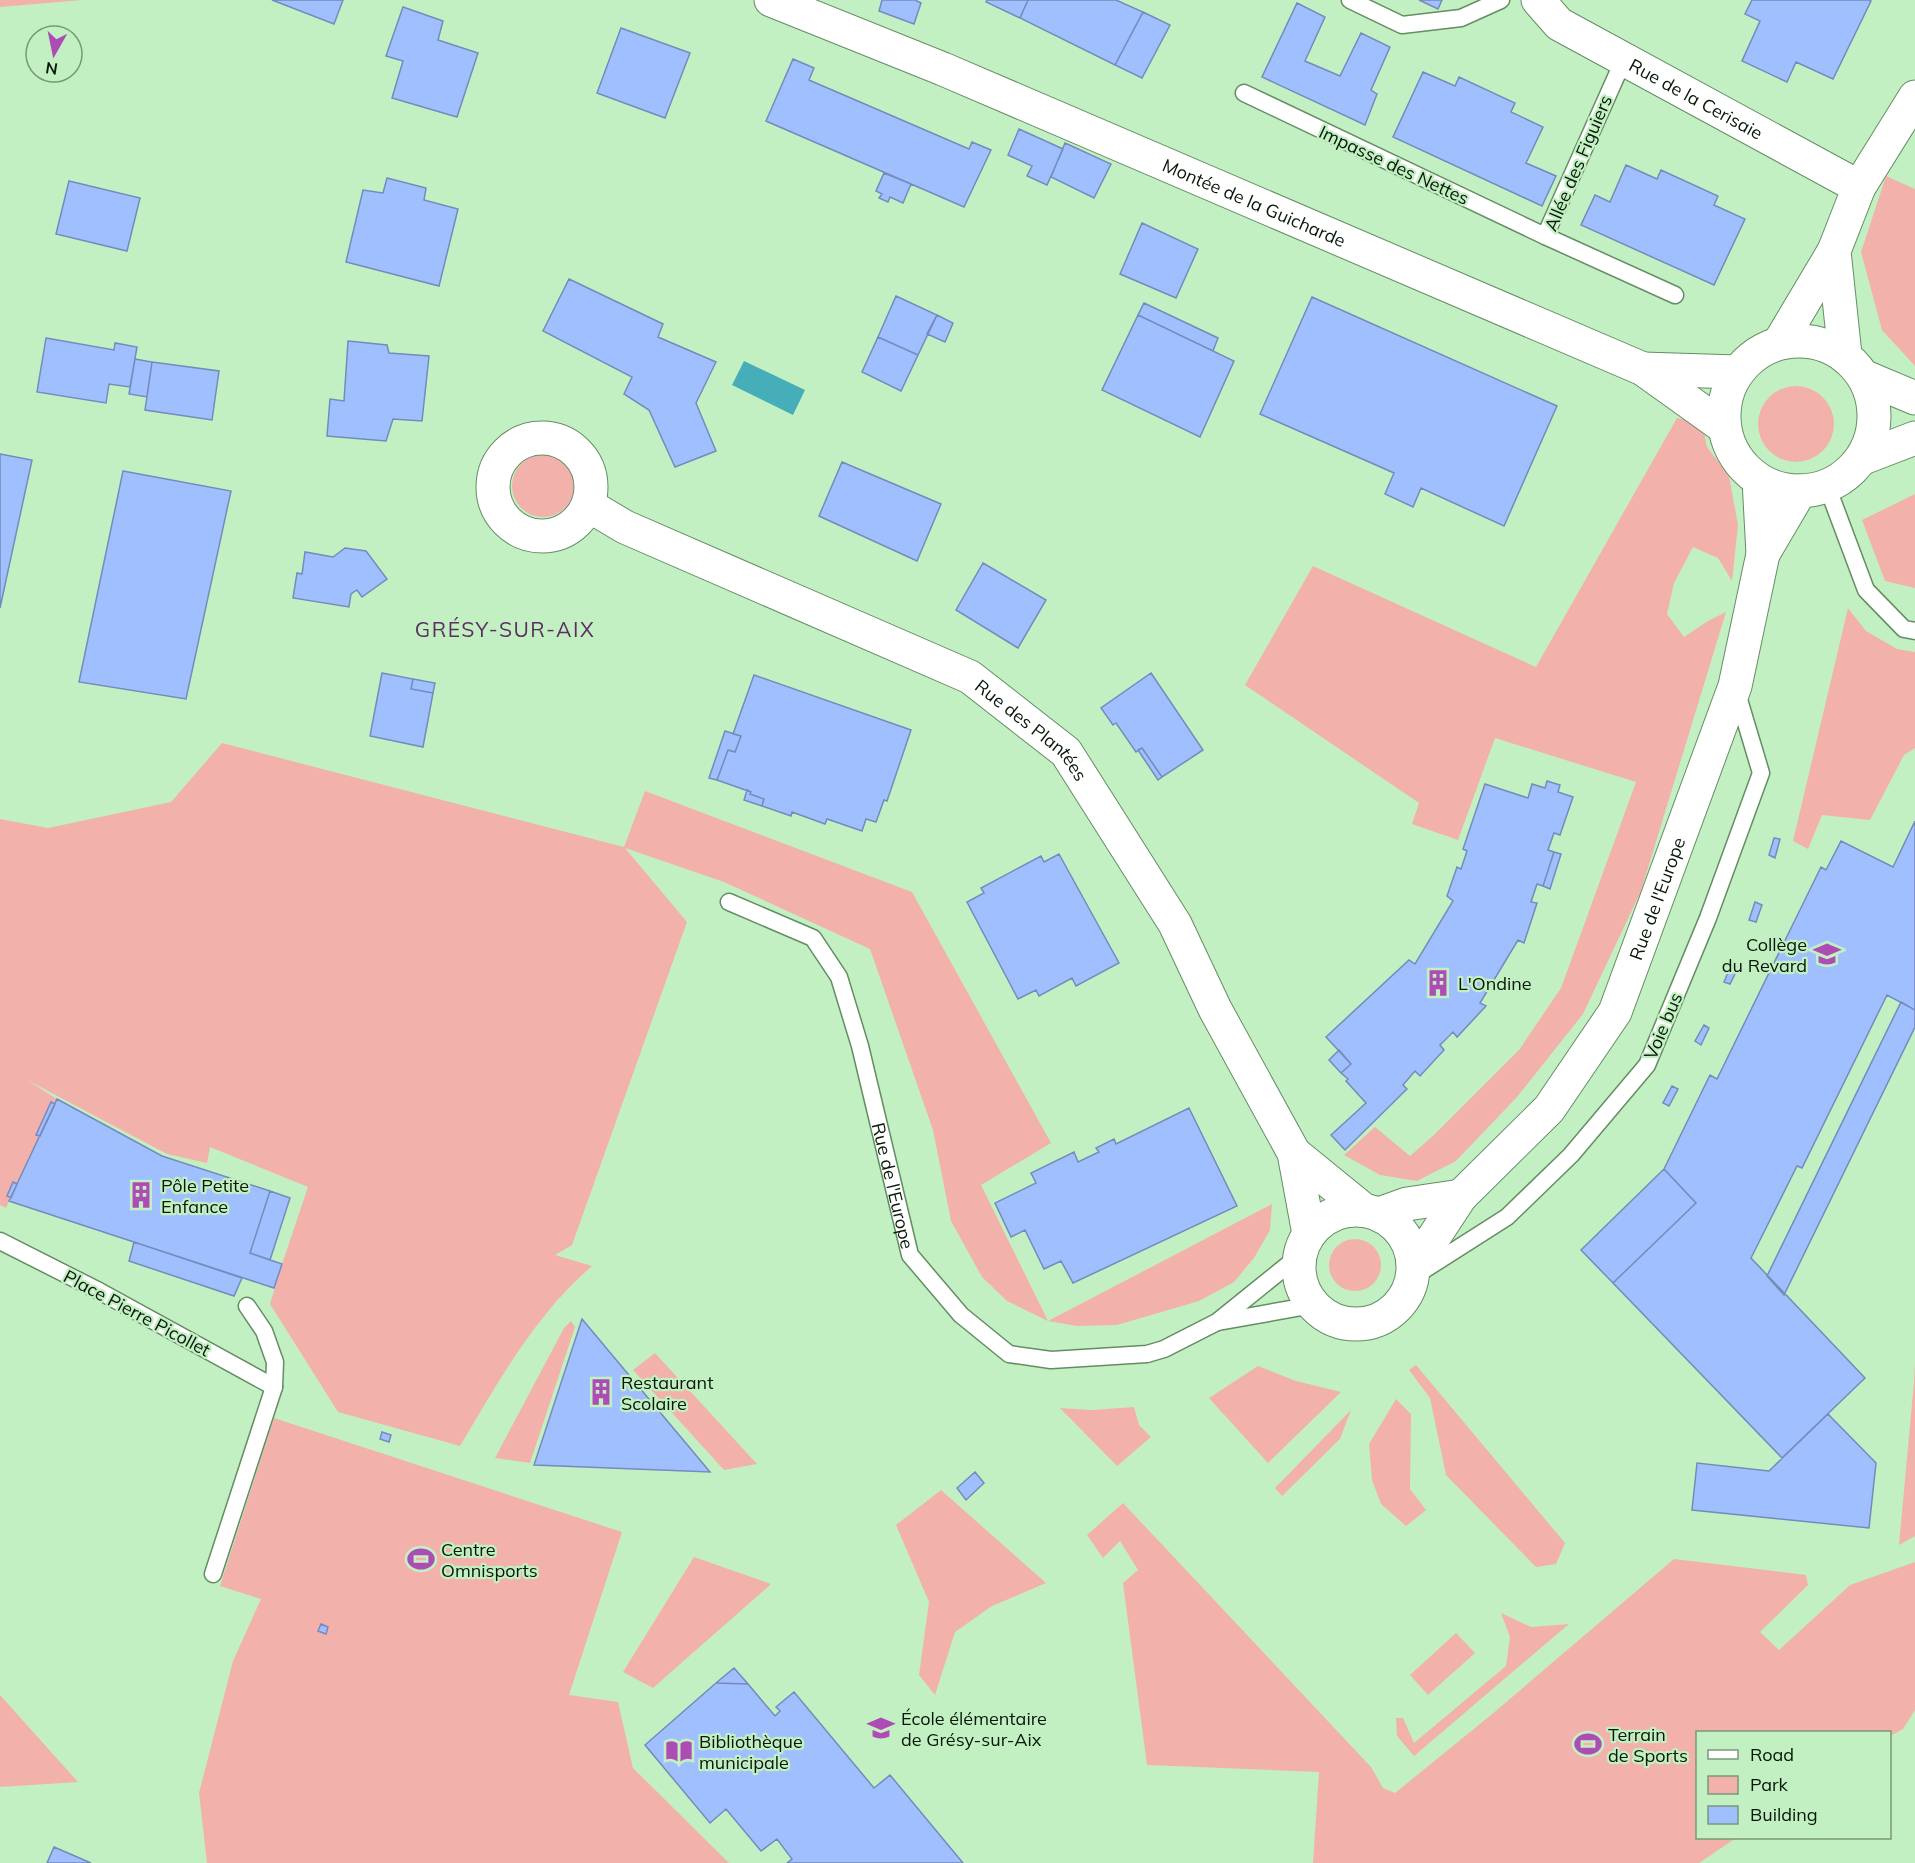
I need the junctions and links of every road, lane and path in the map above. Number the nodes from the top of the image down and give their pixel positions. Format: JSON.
{"nodes":[{"id":1,"x":771,"y":0,"type":"edge"},
{"id":2,"x":1350,"y":0,"type":"edge"},
{"id":3,"x":1501,"y":0,"type":"edge"},
{"id":4,"x":1538,"y":0,"type":"edge"},
{"id":5,"x":1624,"y":58,"type":"junction"},
{"id":6,"x":1244,"y":93,"type":"dead end"},
{"id":7,"x":1915,"y":97,"type":"edge"},
{"id":8,"x":1859,"y":187,"type":"junction"},
{"id":9,"x":1545,"y":237,"type":"junction"},
{"id":10,"x":1834,"y":251,"type":"junction"},
{"id":11,"x":1675,"y":295,"type":"dead end"},
{"id":12,"x":1781,"y":340,"type":"junction"},
{"id":13,"x":1855,"y":366,"type":"junction"},
{"id":14,"x":1642,"y":369,"type":"junction"},
{"id":15,"x":1737,"y":372,"type":"junction"},
{"id":16,"x":1915,"y":398,"type":"edge"},
{"id":17,"x":1724,"y":428,"type":"junction"},
{"id":18,"x":1915,"y":438,"type":"edge"},
{"id":19,"x":1863,"y":458,"type":"junction"},
{"id":20,"x":1760,"y":480,"type":"junction"},
{"id":21,"x":1813,"y":489,"type":"junction"},
{"id":22,"x":588,"y":505,"type":"dead end"},
{"id":23,"x":1763,"y":555,"type":"junction"},
{"id":24,"x":1915,"y":630,"type":"edge"},
{"id":25,"x":1735,"y":686,"type":"junction"},
{"id":26,"x":729,"y":902,"type":"dead end"},
{"id":27,"x":1294,"y":1153,"type":"junction"},
{"id":28,"x":1461,"y":1196,"type":"junction"},
{"id":29,"x":1372,"y":1212,"type":"junction"},
{"id":30,"x":0,"y":1241,"type":"edge"},
{"id":31,"x":1304,"y":1244,"type":"junction"},
{"id":32,"x":1413,"y":1270,"type":"junction"},
{"id":33,"x":1313,"y":1305,"type":"junction"},
{"id":34,"x":247,"y":1306,"type":"dead end"},
{"id":35,"x":1217,"y":1322,"type":"junction"},
{"id":36,"x":274,"y":1387,"type":"junction"},
{"id":37,"x":213,"y":1574,"type":"dead end"}],
"edges":[{"from":1,"to":14,"type":"street","name":"Montée de la Guicharde"},
{"from":2,"to":3,"type":"lane"},
{"from":4,"to":5,"type":"street","name":"Rue de la Cerisaie"},
{"from":5,"to":8,"type":"street","name":"Rue de la Cerisaie"},
{"from":5,"to":9,"type":"lane","name":"Allée des Figuiers"},
{"from":6,"to":9,"type":"lane","name":"Impasse des Nettes"},
{"from":7,"to":8,"type":"street"},
{"from":8,"to":10,"type":"street"},
{"from":9,"to":11,"type":"lane","name":"Allée des Figuiers"},
{"from":10,"to":12,"type":"street"},
{"from":10,"to":13,"type":"street"},
{"from":12,"to":13,"type":"street"},
{"from":12,"to":15,"type":"street"},
{"from":13,"to":16,"type":"street"},
{"from":13,"to":19,"type":"street"},
{"from":14,"to":15,"type":"street"},
{"from":14,"to":17,"type":"street","name":"Montée de la Guicharde"},
{"from":15,"to":17,"type":"street"},
{"from":17,"to":20,"type":"street"},
{"from":18,"to":19,"type":"street"},
{"from":19,"to":21,"type":"street"},
{"from":20,"to":21,"type":"street"},
{"from":20,"to":23,"type":"street","name":"Rue de l'Europe"},
{"from":21,"to":23,"type":"street","name":"Rue de l'Europe"},
{"from":21,"to":24,"type":"lane"},
{"from":22,"to":27,"type":"street","name":"Rue des Plantées"},
{"from":23,"to":25,"type":"street","name":"Rue de l'Europe"},
{"from":25,"to":28,"type":"street","name":"Rue de l'Europe"},
{"from":25,"to":32,"type":"lane","name":"Voie bus"},
{"from":26,"to":35,"type":"lane","name":"Rue de l'Europe"},
{"from":27,"to":29,"type":"street","name":"Rue des Plantées"},
{"from":27,"to":31,"type":"street","name":"Rue des Plantées"},
{"from":28,"to":29,"type":"street"},
{"from":28,"to":32,"type":"street","name":"Rue de l'Europe"},
{"from":29,"to":31,"type":"street"},
{"from":29,"to":32,"type":"street"},
{"from":30,"to":36,"type":"lane","name":"Place Pierre Picollet"},
{"from":31,"to":33,"type":"street"},
{"from":31,"to":35,"type":"lane","name":"Rue de l'Europe"},
{"from":32,"to":33,"type":"street"},
{"from":33,"to":35,"type":"lane","name":"Rue de l'Europe"},
{"from":34,"to":36,"type":"lane"},
{"from":36,"to":37,"type":"lane"}]}
